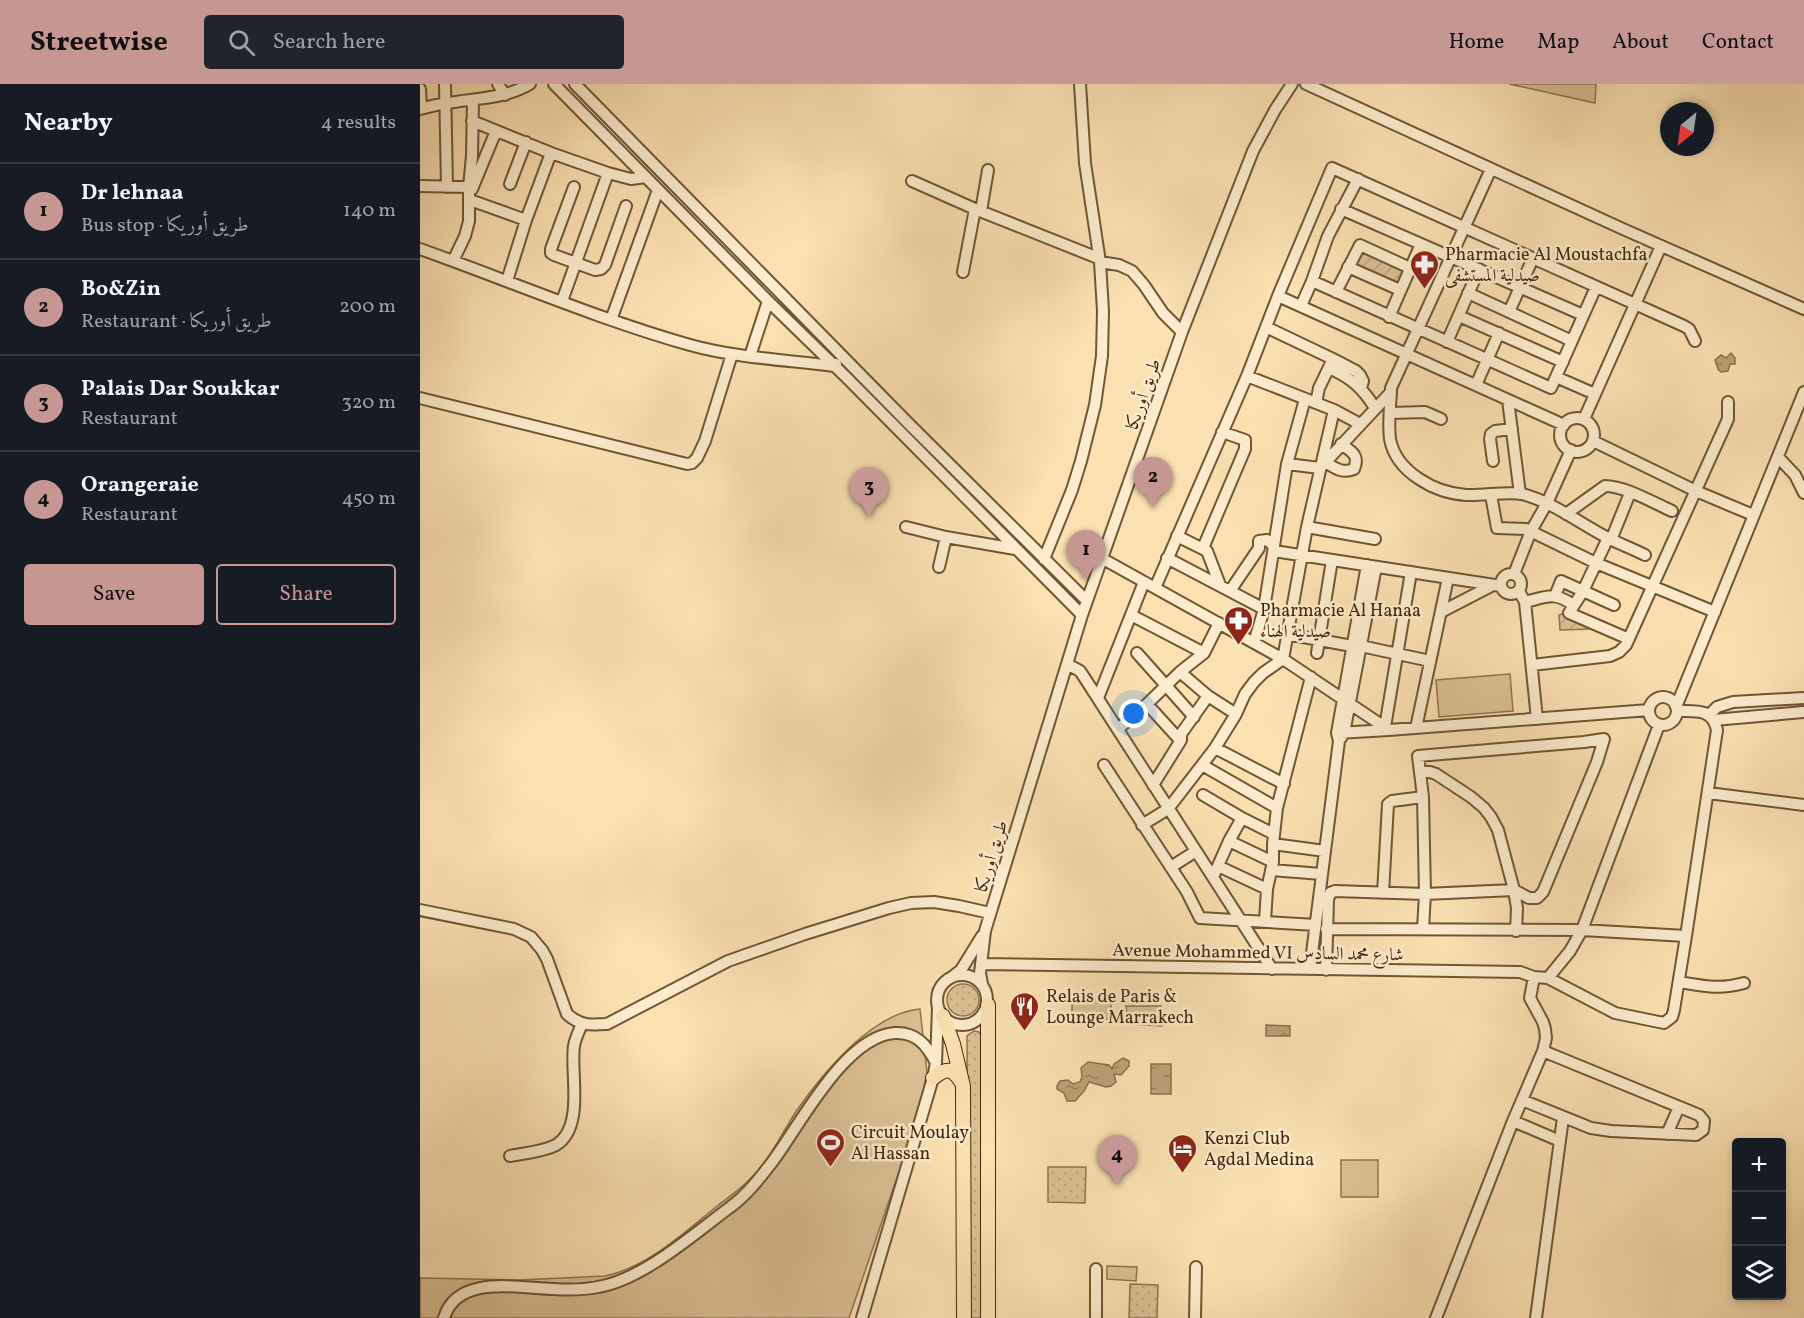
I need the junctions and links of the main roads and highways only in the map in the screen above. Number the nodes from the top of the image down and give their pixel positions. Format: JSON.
{"nodes":[{"id":1,"x":987,"y":1005,"type":"road end"},
{"id":2,"x":940,"y":1012,"type":"road end"},
{"id":3,"x":933,"y":1078,"type":"road end"},
{"id":4,"x":963,"y":1086,"type":"junction"},
{"id":5,"x":964,"y":1318,"type":"edge"},
{"id":6,"x":988,"y":1318,"type":"edge"}],
"edges":[{"from":1,"to":6,"type":"main road"},
{"from":2,"to":4,"type":"main road"},
{"from":3,"to":4,"type":"main road"},
{"from":4,"to":5,"type":"main road"}]}
